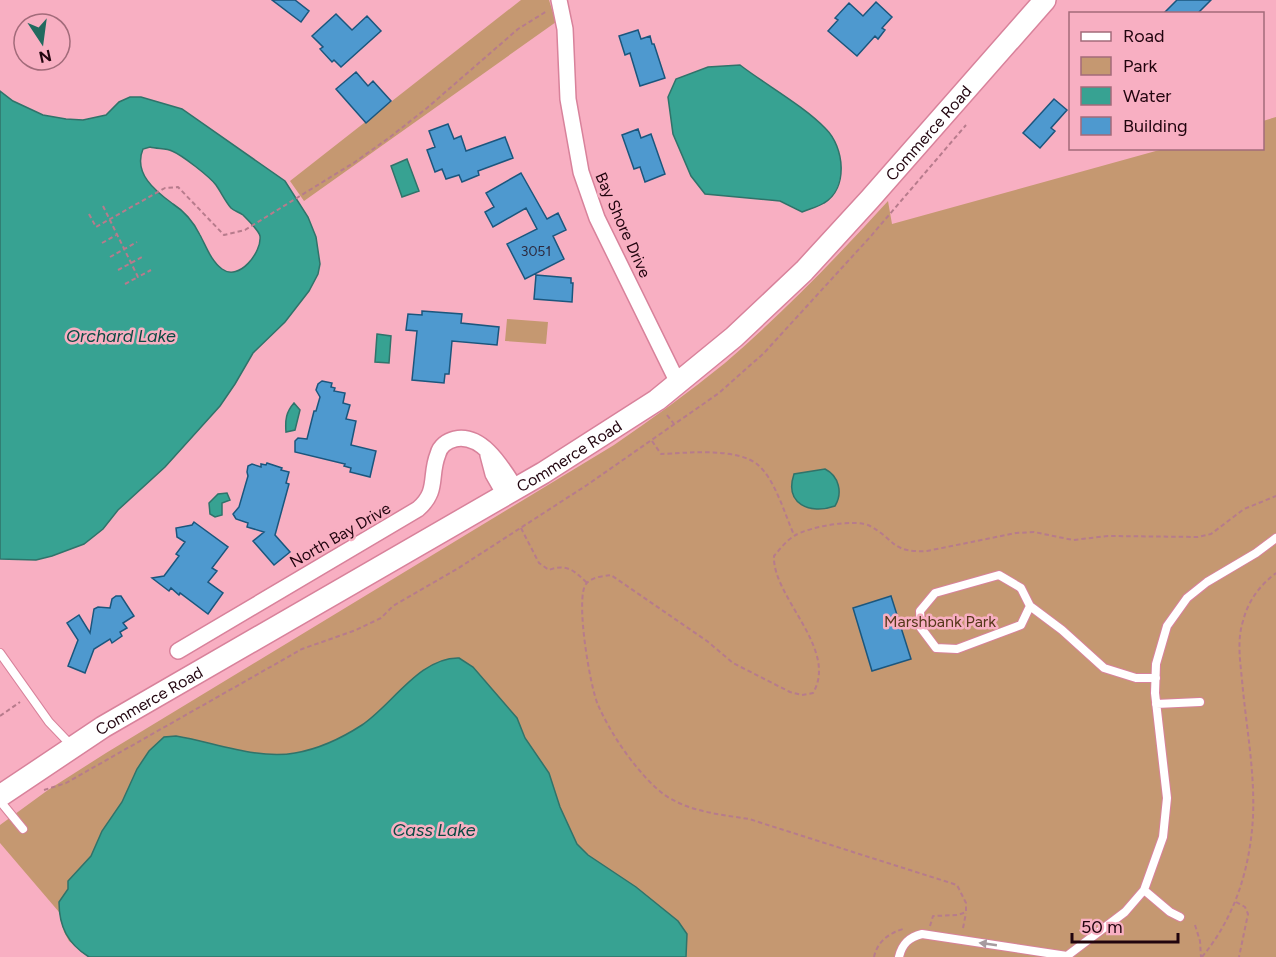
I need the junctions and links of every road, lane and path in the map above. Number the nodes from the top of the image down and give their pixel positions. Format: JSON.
{"nodes":[{"id":1,"x":1045,"y":0,"type":"edge"},
{"id":2,"x":560,"y":3,"type":"edge"},
{"id":3,"x":966,"y":125,"type":"dead end"},
{"id":4,"x":103,"y":206,"type":"dead end"},
{"id":5,"x":89,"y":214,"type":"dead end"},
{"id":6,"x":110,"y":220,"type":"junction"},
{"id":7,"x":116,"y":235,"type":"junction"},
{"id":8,"x":137,"y":242,"type":"dead end"},
{"id":9,"x":102,"y":243,"type":"dead end"},
{"id":10,"x":144,"y":256,"type":"dead end"},
{"id":11,"x":110,"y":257,"type":"dead end"},
{"id":12,"x":118,"y":270,"type":"dead end"},
{"id":13,"x":151,"y":270,"type":"dead end"},
{"id":14,"x":138,"y":277,"type":"junction"},
{"id":15,"x":125,"y":284,"type":"dead end"},
{"id":16,"x":678,"y":383,"type":"junction"},
{"id":17,"x":651,"y":440,"type":"junction"},
{"id":18,"x":510,"y":492,"type":"junction"},
{"id":19,"x":1276,"y":496,"type":"edge"},
{"id":20,"x":520,"y":529,"type":"junction"},
{"id":21,"x":794,"y":536,"type":"junction"},
{"id":22,"x":1276,"y":538,"type":"edge"},
{"id":23,"x":1276,"y":573,"type":"edge"},
{"id":24,"x":587,"y":583,"type":"junction"},
{"id":25,"x":1030,"y":606,"type":"junction"},
{"id":26,"x":178,"y":651,"type":"dead end"},
{"id":27,"x":0,"y":653,"type":"edge"},
{"id":28,"x":1156,"y":678,"type":"junction"},
{"id":29,"x":29,"y":694,"type":"junction"},
{"id":30,"x":1200,"y":702,"type":"dead end"},
{"id":31,"x":1156,"y":704,"type":"junction"},
{"id":32,"x":0,"y":716,"type":"edge"},
{"id":33,"x":72,"y":746,"type":"junction"},
{"id":34,"x":44,"y":790,"type":"dead end"},
{"id":35,"x":0,"y":795,"type":"edge"},
{"id":36,"x":0,"y":801,"type":"edge"},
{"id":37,"x":23,"y":829,"type":"dead end"},
{"id":38,"x":1144,"y":890,"type":"junction"},
{"id":39,"x":1236,"y":902,"type":"junction"},
{"id":40,"x":967,"y":910,"type":"junction"},
{"id":41,"x":1180,"y":917,"type":"dead end"},
{"id":42,"x":964,"y":921,"type":"dead end"},
{"id":43,"x":1195,"y":925,"type":"dead end"},
{"id":44,"x":930,"y":935,"type":"junction"},
{"id":45,"x":899,"y":957,"type":"edge"},
{"id":46,"x":1067,"y":957,"type":"edge"},
{"id":47,"x":1202,"y":957,"type":"edge"},
{"id":48,"x":1239,"y":957,"type":"edge"}],
"edges":[{"from":1,"to":16,"type":"main road","name":"Commerce Road"},
{"from":2,"to":6,"type":"path"},
{"from":2,"to":16,"type":"street","name":"Bay Shore Drive"},
{"from":3,"to":17,"type":"path"},
{"from":4,"to":6,"type":"path"},
{"from":5,"to":6,"type":"path"},
{"from":6,"to":7,"type":"path"},
{"from":7,"to":9,"type":"path"},
{"from":7,"to":14,"type":"path"},
{"from":8,"to":11,"type":"path"},
{"from":10,"to":12,"type":"path"},
{"from":13,"to":14,"type":"path"},
{"from":14,"to":15,"type":"path"},
{"from":16,"to":18,"type":"main road","name":"Commerce Road"},
{"from":17,"to":20,"type":"path"},
{"from":17,"to":21,"type":"path"},
{"from":18,"to":26,"type":"street","name":"North Bay Drive"},
{"from":18,"to":33,"type":"main road","name":"Commerce Road"},
{"from":19,"to":21,"type":"path"},
{"from":20,"to":24,"type":"path"},
{"from":20,"to":34,"type":"path"},
{"from":21,"to":24,"type":"path"},
{"from":22,"to":28,"type":"lane"},
{"from":23,"to":39,"type":"path"},
{"from":24,"to":40,"type":"path"},
{"from":25,"to":25,"type":"lane"},
{"from":25,"to":28,"type":"lane"},
{"from":27,"to":29,"type":"lane"},
{"from":28,"to":31,"type":"lane"},
{"from":29,"to":32,"type":"path"},
{"from":29,"to":33,"type":"lane"},
{"from":30,"to":31,"type":"lane"},
{"from":31,"to":38,"type":"lane"},
{"from":33,"to":35,"type":"main road","name":"Commerce Road"},
{"from":36,"to":37,"type":"lane"},
{"from":38,"to":41,"type":"lane"},
{"from":38,"to":46,"type":"lane"},
{"from":39,"to":47,"type":"path"},
{"from":39,"to":48,"type":"path"},
{"from":40,"to":42,"type":"path"},
{"from":40,"to":44,"type":"path"},
{"from":43,"to":47,"type":"path"},
{"from":44,"to":45,"type":"lane"},
{"from":46,"to":44,"type":"lane","one_way":true}]}
